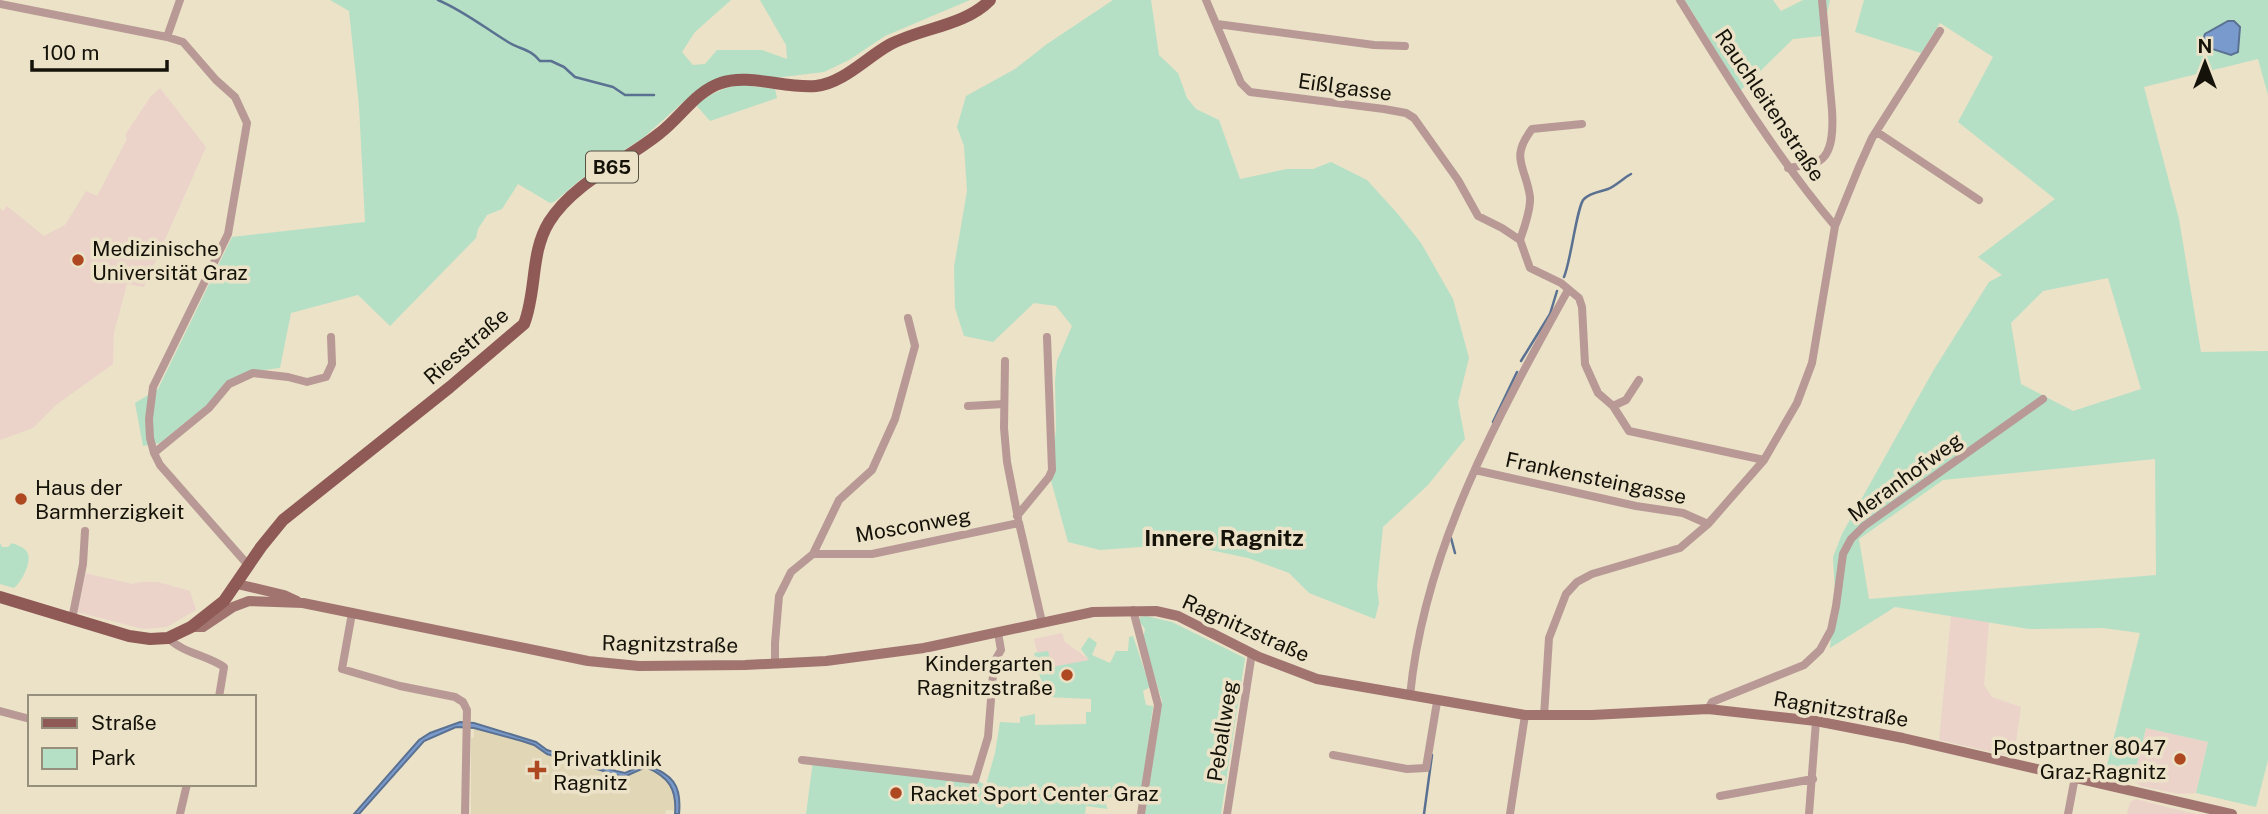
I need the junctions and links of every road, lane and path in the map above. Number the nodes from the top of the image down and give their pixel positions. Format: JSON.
{"nodes":[{"id":1,"x":180,"y":0,"type":"edge"},
{"id":2,"x":990,"y":0,"type":"edge"},
{"id":3,"x":1206,"y":0,"type":"edge"},
{"id":4,"x":1680,"y":0,"type":"edge"},
{"id":5,"x":1822,"y":0,"type":"edge"},
{"id":6,"x":0,"y":4,"type":"edge"},
{"id":7,"x":1217,"y":24,"type":"junction"},
{"id":8,"x":1940,"y":31,"type":"dead end"},
{"id":9,"x":167,"y":37,"type":"junction"},
{"id":10,"x":1405,"y":46,"type":"dead end"},
{"id":11,"x":1582,"y":124,"type":"dead end"},
{"id":12,"x":1877,"y":132,"type":"junction"},
{"id":13,"x":1788,"y":168,"type":"junction"},
{"id":14,"x":1979,"y":200,"type":"dead end"},
{"id":15,"x":1835,"y":226,"type":"junction"},
{"id":16,"x":1520,"y":240,"type":"junction"},
{"id":17,"x":1569,"y":290,"type":"junction"},
{"id":18,"x":908,"y":318,"type":"dead end"},
{"id":19,"x":331,"y":337,"type":"dead end"},
{"id":20,"x":1047,"y":337,"type":"dead end"},
{"id":21,"x":1004,"y":361,"type":"dead end"},
{"id":22,"x":1639,"y":380,"type":"dead end"},
{"id":23,"x":2043,"y":399,"type":"dead end"},
{"id":24,"x":1004,"y":404,"type":"junction"},
{"id":25,"x":968,"y":406,"type":"dead end"},
{"id":26,"x":1613,"y":406,"type":"junction"},
{"id":27,"x":154,"y":453,"type":"junction"},
{"id":28,"x":1764,"y":460,"type":"junction"},
{"id":29,"x":1475,"y":470,"type":"junction"},
{"id":30,"x":1018,"y":519,"type":"junction"},
{"id":31,"x":1708,"y":524,"type":"junction"},
{"id":32,"x":85,"y":531,"type":"dead end"},
{"id":33,"x":813,"y":554,"type":"junction"},
{"id":34,"x":248,"y":565,"type":"junction"},
{"id":35,"x":235,"y":587,"type":"junction"},
{"id":36,"x":0,"y":597,"type":"edge"},
{"id":37,"x":249,"y":601,"type":"junction"},
{"id":38,"x":303,"y":603,"type":"junction"},
{"id":39,"x":1133,"y":610,"type":"junction"},
{"id":40,"x":352,"y":613,"type":"junction"},
{"id":41,"x":72,"y":619,"type":"junction"},
{"id":42,"x":1042,"y":622,"type":"junction"},
{"id":43,"x":191,"y":627,"type":"junction"},
{"id":44,"x":998,"y":633,"type":"junction"},
{"id":45,"x":168,"y":638,"type":"junction"},
{"id":46,"x":1252,"y":653,"type":"junction"},
{"id":47,"x":775,"y":664,"type":"junction"},
{"id":48,"x":219,"y":695,"type":"edge"},
{"id":49,"x":1410,"y":696,"type":"junction"},
{"id":50,"x":1437,"y":702,"type":"junction"},
{"id":51,"x":1709,"y":709,"type":"junction"},
{"id":52,"x":0,"y":711,"type":"edge"},
{"id":53,"x":1525,"y":715,"type":"junction"},
{"id":54,"x":1544,"y":716,"type":"junction"},
{"id":55,"x":28,"y":718,"type":"edge"},
{"id":56,"x":1816,"y":721,"type":"junction"},
{"id":57,"x":1333,"y":755,"type":"dead end"},
{"id":58,"x":802,"y":760,"type":"dead end"},
{"id":59,"x":2075,"y":777,"type":"junction"},
{"id":60,"x":1812,"y":779,"type":"junction"},
{"id":61,"x":187,"y":786,"type":"edge"},
{"id":62,"x":1720,"y":796,"type":"dead end"},
{"id":63,"x":180,"y":814,"type":"edge"},
{"id":64,"x":465,"y":814,"type":"edge"},
{"id":65,"x":1141,"y":814,"type":"edge"},
{"id":66,"x":1227,"y":814,"type":"edge"},
{"id":67,"x":1510,"y":814,"type":"edge"},
{"id":68,"x":1810,"y":814,"type":"edge"},
{"id":69,"x":2068,"y":814,"type":"edge"},
{"id":70,"x":2232,"y":814,"type":"edge"}],
"edges":[{"from":1,"to":9,"type":"street"},
{"from":2,"to":34,"type":"main road","name":"Riesstraße","number":"B65"},
{"from":3,"to":7,"type":"street","name":"Eißlgasse"},
{"from":4,"to":13,"type":"street","name":"Rauchleitenstraße"},
{"from":5,"to":13,"type":"street"},
{"from":6,"to":9,"type":"street"},
{"from":7,"to":10,"type":"street"},
{"from":7,"to":16,"type":"street","name":"Eißlgasse"},
{"from":8,"to":12,"type":"street","name":"Rauchleitenstraße"},
{"from":9,"to":27,"type":"street"},
{"from":11,"to":16,"type":"street"},
{"from":12,"to":14,"type":"street"},
{"from":12,"to":15,"type":"street","name":"Rauchleitenstraße"},
{"from":13,"to":15,"type":"street","name":"Rauchleitenstraße"},
{"from":15,"to":28,"type":"street","name":"Rauchleitenstraße"},
{"from":16,"to":17,"type":"street"},
{"from":17,"to":26,"type":"street"},
{"from":17,"to":29,"type":"street","name":"Frankensteingasse"},
{"from":18,"to":33,"type":"street"},
{"from":19,"to":27,"type":"street"},
{"from":20,"to":30,"type":"street"},
{"from":21,"to":24,"type":"street"},
{"from":22,"to":26,"type":"street"},
{"from":23,"to":51,"type":"street","name":"Meranhofweg"},
{"from":24,"to":25,"type":"street"},
{"from":24,"to":30,"type":"street"},
{"from":26,"to":28,"type":"street"},
{"from":27,"to":34,"type":"street"},
{"from":28,"to":31,"type":"street","name":"Rauchleitenstraße"},
{"from":29,"to":31,"type":"street","name":"Frankensteingasse"},
{"from":29,"to":49,"type":"street","name":"Frankensteingasse"},
{"from":30,"to":33,"type":"street","name":"Mosconweg"},
{"from":30,"to":42,"type":"street"},
{"from":31,"to":54,"type":"street","name":"Rauchleitenstraße"},
{"from":32,"to":41,"type":"street"},
{"from":33,"to":47,"type":"street"},
{"from":34,"to":35,"type":"main road","name":"Riesstraße","number":"B65"},
{"from":35,"to":37,"type":"main road"},
{"from":35,"to":38,"type":"main road","name":"Ragnitzstraße"},
{"from":35,"to":43,"type":"main road","name":"Riesstraße","number":"B65"},
{"from":36,"to":41,"type":"main road","name":"Riesstraße","number":"B65"},
{"from":37,"to":38,"type":"main road","name":"Ragnitzstraße"},
{"from":37,"to":43,"type":"main road","name":"Ragnitzstraße"},
{"from":38,"to":40,"type":"main road","name":"Ragnitzstraße"},
{"from":39,"to":42,"type":"main road","name":"Ragnitzstraße"},
{"from":39,"to":46,"type":"main road","name":"Ragnitzstraße"},
{"from":39,"to":65,"type":"street"},
{"from":40,"to":47,"type":"main road","name":"Ragnitzstraße"},
{"from":40,"to":64,"type":"street"},
{"from":41,"to":45,"type":"main road","name":"Riesstraße","number":"B65"},
{"from":42,"to":44,"type":"main road","name":"Ragnitzstraße"},
{"from":43,"to":45,"type":"main road","name":"Riesstraße","number":"B65"},
{"from":44,"to":47,"type":"main road","name":"Ragnitzstraße"},
{"from":44,"to":58,"type":"street"},
{"from":45,"to":48,"type":"street"},
{"from":46,"to":49,"type":"main road","name":"Ragnitzstraße"},
{"from":46,"to":66,"type":"street","name":"Peballweg"},
{"from":49,"to":50,"type":"main road","name":"Ragnitzstraße"},
{"from":50,"to":53,"type":"main road","name":"Ragnitzstraße"},
{"from":50,"to":57,"type":"street"},
{"from":51,"to":54,"type":"main road","name":"Ragnitzstraße"},
{"from":51,"to":56,"type":"main road","name":"Ragnitzstraße"},
{"from":52,"to":55,"type":"street"},
{"from":53,"to":54,"type":"main road","name":"Ragnitzstraße"},
{"from":53,"to":67,"type":"street"},
{"from":56,"to":59,"type":"main road","name":"Ragnitzstraße"},
{"from":56,"to":60,"type":"street"},
{"from":59,"to":69,"type":"street"},
{"from":59,"to":70,"type":"main road","name":"Ragnitzstraße"},
{"from":60,"to":62,"type":"street"},
{"from":60,"to":68,"type":"street"},
{"from":61,"to":63,"type":"street"}]}
